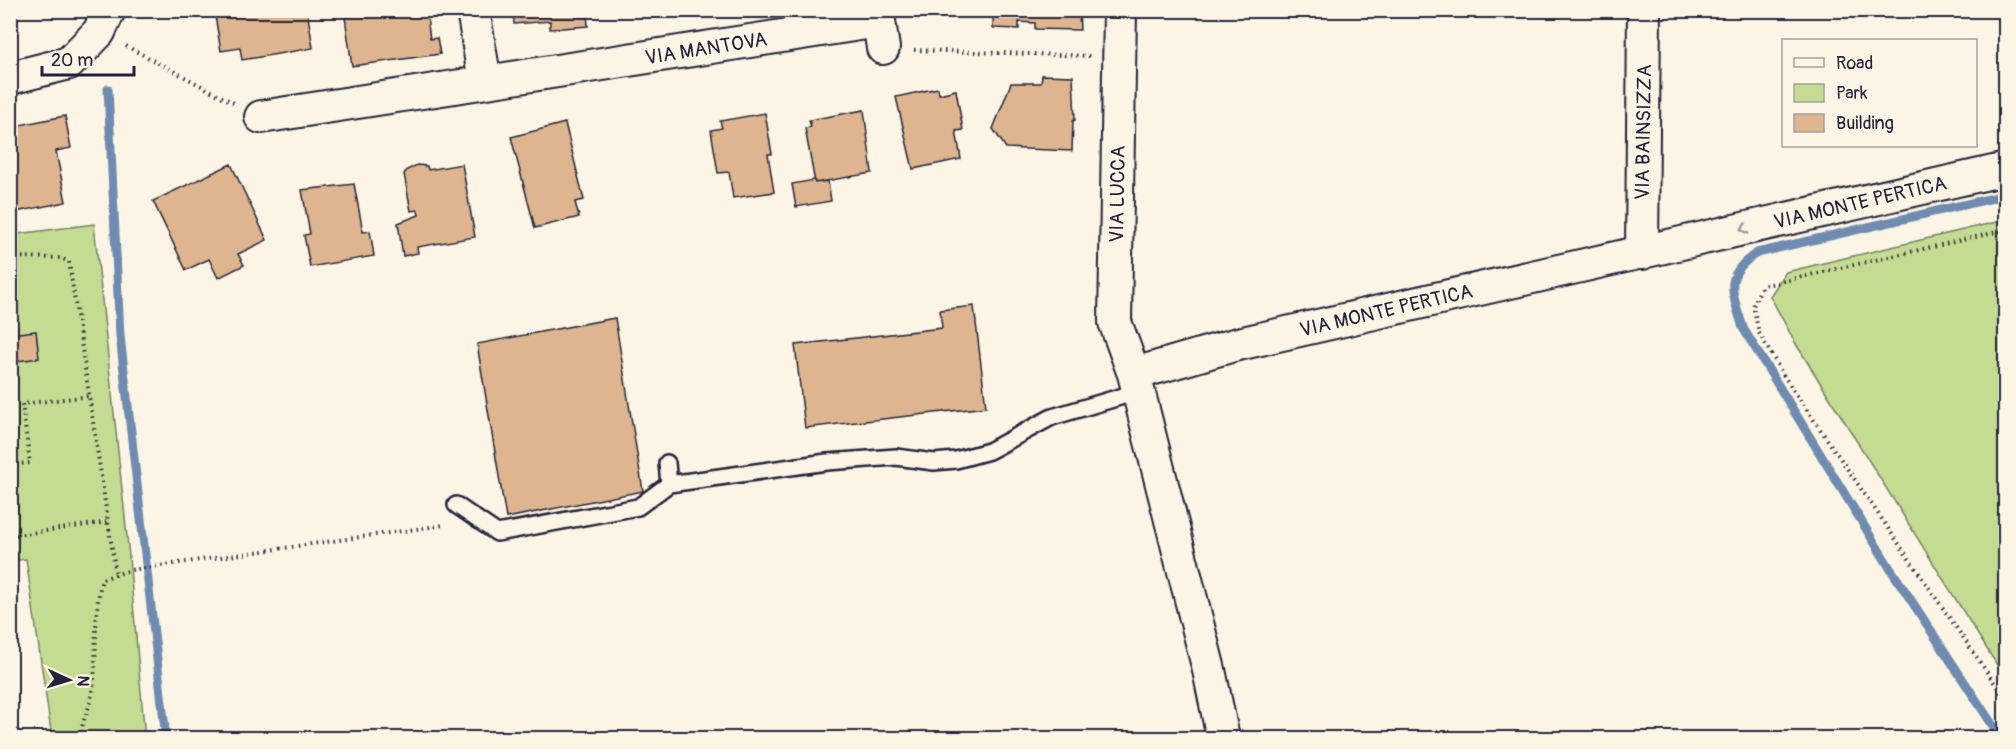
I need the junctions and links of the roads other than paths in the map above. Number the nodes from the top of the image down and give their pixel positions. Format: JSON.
{"nodes":[{"id":1,"x":473,"y":10,"type":"edge"},
{"id":2,"x":1120,"y":10,"type":"edge"},
{"id":3,"x":1644,"y":10,"type":"edge"},
{"id":4,"x":104,"y":21,"type":"edge"},
{"id":5,"x":883,"y":48,"type":"road end"},
{"id":6,"x":10,"y":78,"type":"edge"},
{"id":7,"x":485,"y":82,"type":"junction"},
{"id":8,"x":261,"y":117,"type":"road end"},
{"id":9,"x":2006,"y":169,"type":"edge"},
{"id":10,"x":1642,"y":253,"type":"junction"},
{"id":11,"x":1135,"y":383,"type":"junction"},
{"id":12,"x":667,"y":463,"type":"dead end"},
{"id":13,"x":669,"y":484,"type":"junction"},
{"id":14,"x":456,"y":505,"type":"dead end"},
{"id":15,"x":1223,"y":738,"type":"edge"}],
"edges":[{"from":1,"to":7,"type":"street"},
{"from":2,"to":11,"type":"street","name":"VIA LUCCA"},
{"from":3,"to":10,"type":"street","name":"VIA BAINSIZZA"},
{"from":4,"to":6,"type":"street"},
{"from":5,"to":7,"type":"street","name":"VIA MANTOVA"},
{"from":7,"to":8,"type":"street","name":"VIA MANTOVA"},
{"from":9,"to":10,"type":"street","name":"VIA MONTE PERTICA","one_way":true},
{"from":10,"to":11,"type":"street","name":"VIA MONTE PERTICA"},
{"from":11,"to":13,"type":"lane"},
{"from":11,"to":15,"type":"street"},
{"from":12,"to":13,"type":"lane"},
{"from":13,"to":14,"type":"lane"}]}
